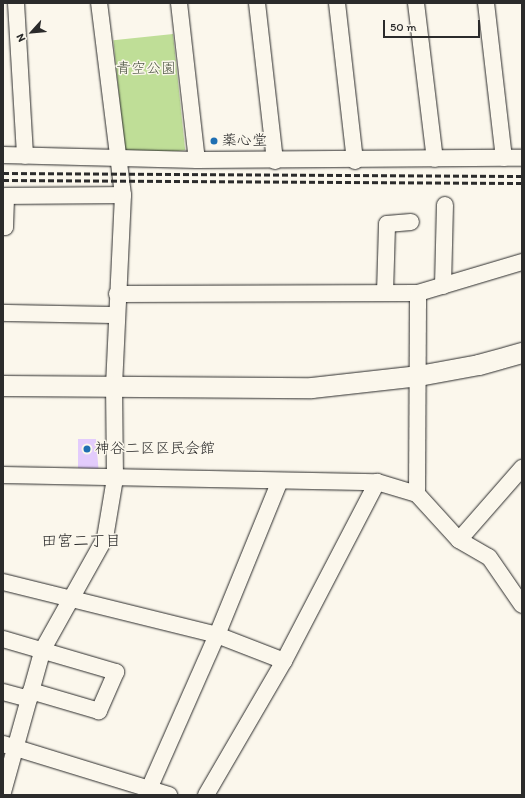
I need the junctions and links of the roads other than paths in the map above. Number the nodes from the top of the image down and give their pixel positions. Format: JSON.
{"nodes":[{"id":1,"x":16,"y":3,"type":"edge"},
{"id":2,"x":99,"y":3,"type":"edge"},
{"id":3,"x":180,"y":3,"type":"edge"},
{"id":4,"x":257,"y":3,"type":"edge"},
{"id":5,"x":337,"y":3,"type":"edge"},
{"id":6,"x":416,"y":3,"type":"edge"},
{"id":7,"x":486,"y":3,"type":"edge"},
{"id":8,"x":3,"y":155,"type":"edge"},
{"id":9,"x":25,"y":156,"type":"junction"},
{"id":10,"x":504,"y":158,"type":"junction"},
{"id":11,"x":522,"y":158,"type":"edge"},
{"id":12,"x":117,"y":159,"type":"junction"},
{"id":13,"x":435,"y":159,"type":"junction"},
{"id":14,"x":196,"y":160,"type":"junction"},
{"id":15,"x":275,"y":161,"type":"junction"},
{"id":16,"x":355,"y":161,"type":"junction"},
{"id":17,"x":123,"y":194,"type":"junction"},
{"id":18,"x":445,"y":205,"type":"dead end"},
{"id":19,"x":411,"y":222,"type":"dead end"},
{"id":20,"x":3,"y":226,"type":"edge"},
{"id":21,"x":522,"y":262,"type":"edge"},
{"id":22,"x":443,"y":286,"type":"junction"},
{"id":23,"x":385,"y":293,"type":"junction"},
{"id":24,"x":418,"y":293,"type":"junction"},
{"id":25,"x":117,"y":294,"type":"junction"},
{"id":26,"x":3,"y":313,"type":"edge"},
{"id":27,"x":117,"y":315,"type":"junction"},
{"id":28,"x":522,"y":353,"type":"edge"},
{"id":29,"x":418,"y":376,"type":"junction"},
{"id":30,"x":3,"y":386,"type":"edge"},
{"id":31,"x":114,"y":386,"type":"junction"},
{"id":32,"x":522,"y":468,"type":"edge"},
{"id":33,"x":3,"y":475,"type":"edge"},
{"id":34,"x":115,"y":478,"type":"junction"},
{"id":35,"x":280,"y":481,"type":"junction"},
{"id":36,"x":377,"y":482,"type":"junction"},
{"id":37,"x":417,"y":494,"type":"junction"},
{"id":38,"x":459,"y":540,"type":"junction"},
{"id":39,"x":3,"y":582,"type":"edge"},
{"id":40,"x":69,"y":598,"type":"junction"},
{"id":41,"x":522,"y":605,"type":"edge"},
{"id":42,"x":217,"y":635,"type":"junction"},
{"id":43,"x":3,"y":639,"type":"edge"},
{"id":44,"x":43,"y":649,"type":"junction"},
{"id":45,"x":284,"y":661,"type":"junction"},
{"id":46,"x":3,"y":692,"type":"edge"},
{"id":47,"x":30,"y":695,"type":"junction"},
{"id":48,"x":9,"y":745,"type":"edge"},
{"id":49,"x":149,"y":789,"type":"junction"},
{"id":50,"x":3,"y":792,"type":"edge"},
{"id":51,"x":169,"y":795,"type":"edge"},
{"id":52,"x":206,"y":795,"type":"edge"}],
"edges":[{"from":1,"to":9,"type":"street"},
{"from":2,"to":12,"type":"street"},
{"from":3,"to":14,"type":"street"},
{"from":4,"to":15,"type":"street"},
{"from":5,"to":16,"type":"street"},
{"from":6,"to":13,"type":"street"},
{"from":7,"to":10,"type":"street"},
{"from":8,"to":9,"type":"street"},
{"from":9,"to":12,"type":"street"},
{"from":10,"to":11,"type":"street"},
{"from":10,"to":13,"type":"street"},
{"from":12,"to":14,"type":"street"},
{"from":12,"to":17,"type":"street"},
{"from":13,"to":16,"type":"street"},
{"from":14,"to":15,"type":"street"},
{"from":15,"to":16,"type":"street"},
{"from":17,"to":20,"type":"street"},
{"from":17,"to":25,"type":"street"},
{"from":18,"to":22,"type":"street"},
{"from":19,"to":23,"type":"street"},
{"from":21,"to":22,"type":"street"},
{"from":22,"to":24,"type":"street"},
{"from":23,"to":24,"type":"street"},
{"from":23,"to":25,"type":"street"},
{"from":24,"to":29,"type":"street"},
{"from":25,"to":27,"type":"street"},
{"from":26,"to":27,"type":"street"},
{"from":27,"to":31,"type":"street"},
{"from":28,"to":29,"type":"street"},
{"from":29,"to":31,"type":"street"},
{"from":29,"to":37,"type":"street"},
{"from":30,"to":31,"type":"street"},
{"from":31,"to":34,"type":"street"},
{"from":32,"to":38,"type":"street"},
{"from":33,"to":34,"type":"street"},
{"from":34,"to":35,"type":"street"},
{"from":34,"to":40,"type":"street"},
{"from":35,"to":36,"type":"street"},
{"from":35,"to":42,"type":"street"},
{"from":36,"to":37,"type":"street"},
{"from":36,"to":45,"type":"street"},
{"from":37,"to":38,"type":"street"},
{"from":38,"to":41,"type":"street"},
{"from":39,"to":40,"type":"street"},
{"from":40,"to":42,"type":"street"},
{"from":40,"to":44,"type":"street"},
{"from":42,"to":45,"type":"street"},
{"from":42,"to":49,"type":"street"},
{"from":43,"to":44,"type":"street"},
{"from":44,"to":47,"type":"street"},
{"from":44,"to":47,"type":"street"},
{"from":45,"to":52,"type":"street"},
{"from":46,"to":47,"type":"street"},
{"from":47,"to":48,"type":"street"},
{"from":48,"to":49,"type":"street"},
{"from":48,"to":50,"type":"street"},
{"from":49,"to":51,"type":"street"}]}
